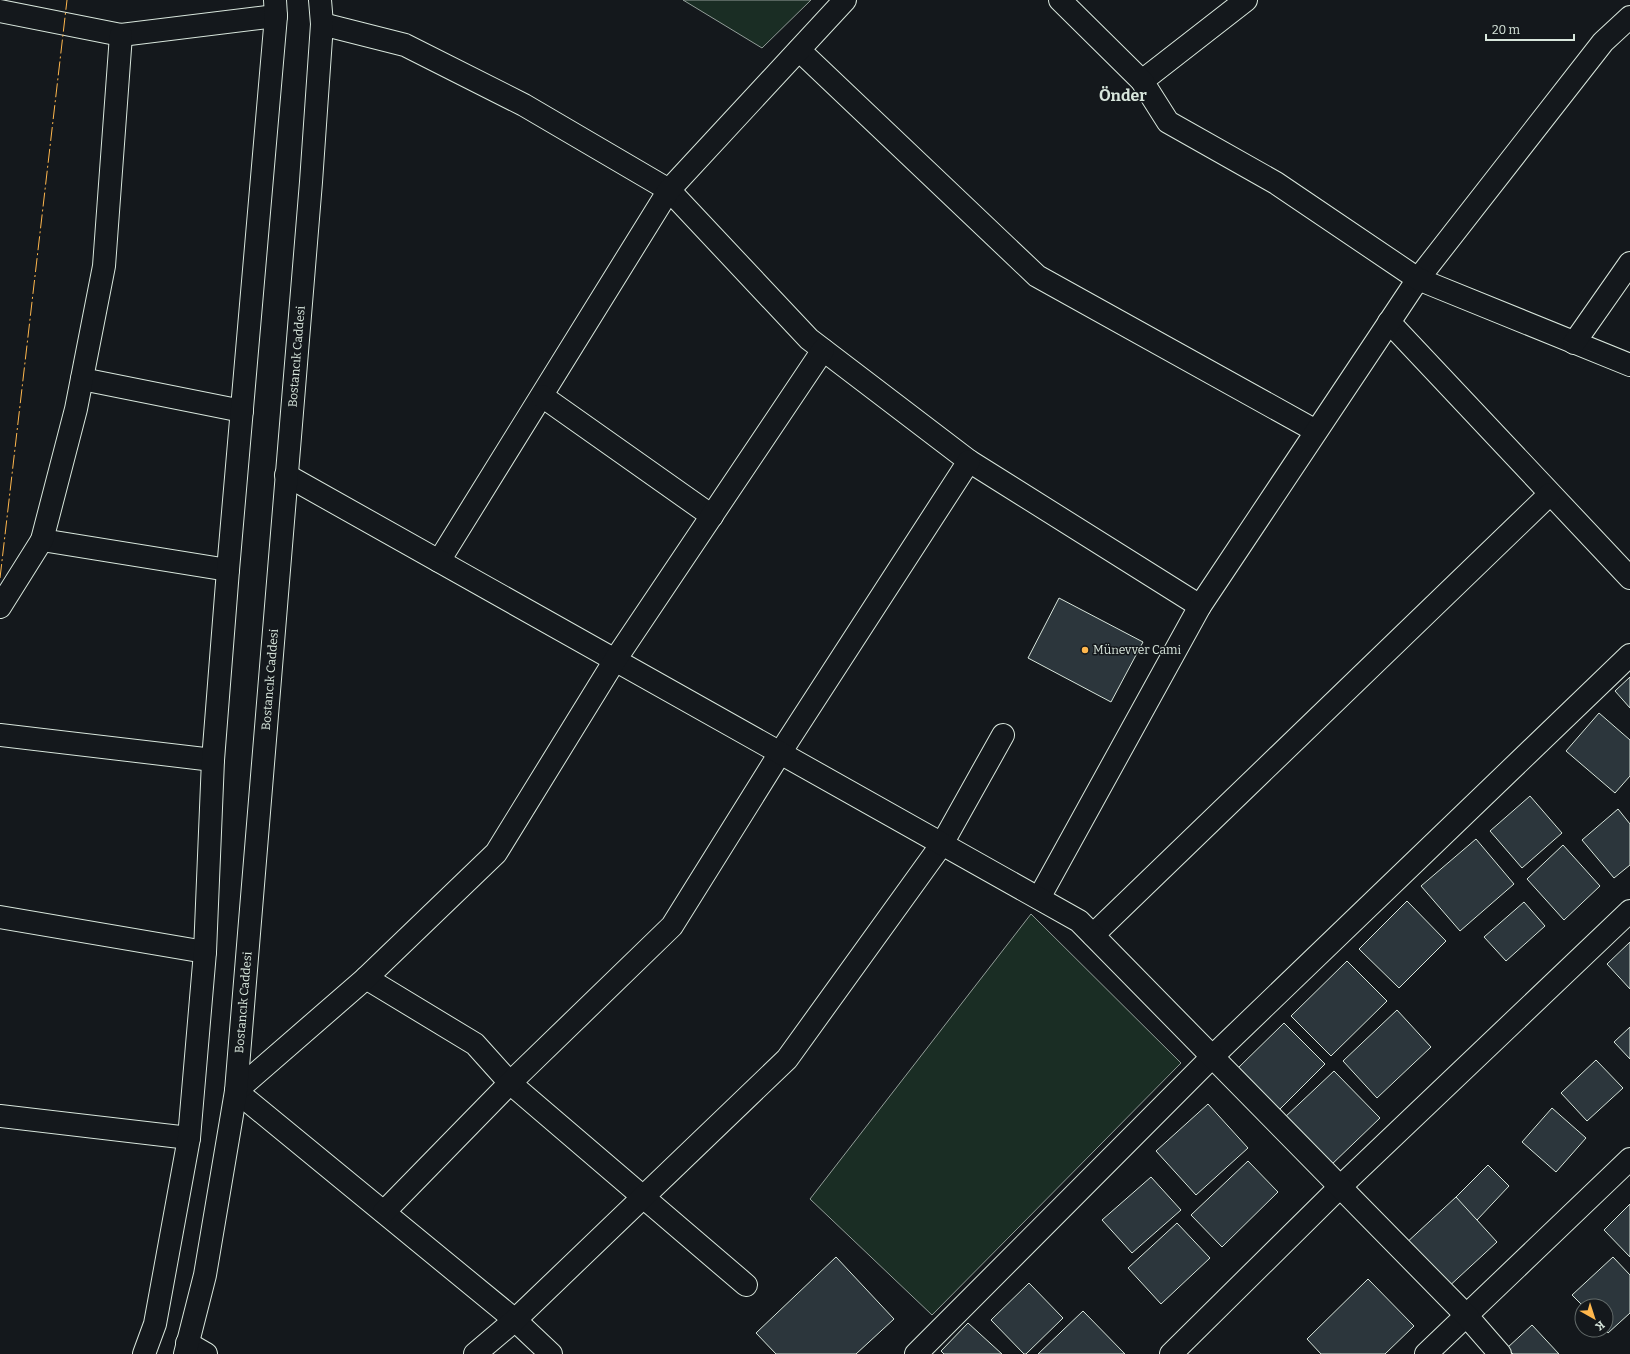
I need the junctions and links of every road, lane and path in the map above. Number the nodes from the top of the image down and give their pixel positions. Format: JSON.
{"nodes":[{"id":1,"x":320,"y":0,"type":"edge"},
{"id":2,"x":845,"y":0,"type":"edge"},
{"id":3,"x":1060,"y":0,"type":"edge"},
{"id":4,"x":1246,"y":0,"type":"edge"},
{"id":5,"x":276,"y":8,"type":"edge"},
{"id":6,"x":0,"y":11,"type":"edge"},
{"id":7,"x":1630,"y":17,"type":"edge"},
{"id":8,"x":322,"y":24,"type":"junction"},
{"id":9,"x":121,"y":35,"type":"junction"},
{"id":10,"x":799,"y":50,"type":"junction"},
{"id":11,"x":1142,"y":81,"type":"junction"},
{"id":12,"x":669,"y":190,"type":"junction"},
{"id":13,"x":1630,"y":263,"type":"edge"},
{"id":14,"x":1418,"y":279,"type":"junction"},
{"id":15,"x":1389,"y":322,"type":"junction"},
{"id":16,"x":1574,"y":343,"type":"junction"},
{"id":17,"x":823,"y":350,"type":"junction"},
{"id":18,"x":1630,"y":365,"type":"edge"},
{"id":19,"x":82,"y":379,"type":"junction"},
{"id":20,"x":542,"y":396,"type":"junction"},
{"id":21,"x":242,"y":411,"type":"junction"},
{"id":22,"x":1316,"y":431,"type":"junction"},
{"id":23,"x":969,"y":461,"type":"junction"},
{"id":24,"x":286,"y":475,"type":"junction"},
{"id":25,"x":1550,"y":494,"type":"junction"},
{"id":26,"x":712,"y":516,"type":"junction"},
{"id":27,"x":42,"y":540,"type":"junction"},
{"id":28,"x":439,"y":562,"type":"junction"},
{"id":29,"x":228,"y":570,"type":"junction"},
{"id":30,"x":1630,"y":578,"type":"edge"},
{"id":31,"x":1200,"y":606,"type":"junction"},
{"id":32,"x":0,"y":607,"type":"edge"},
{"id":33,"x":1630,"y":655,"type":"edge"},
{"id":34,"x":615,"y":660,"type":"junction"},
{"id":35,"x":0,"y":735,"type":"edge"},
{"id":36,"x":1003,"y":735,"type":"dead end"},
{"id":37,"x":780,"y":753,"type":"junction"},
{"id":38,"x":213,"y":760,"type":"junction"},
{"id":39,"x":942,"y":844,"type":"junction"},
{"id":40,"x":1039,"y":898,"type":"junction"},
{"id":41,"x":1630,"y":911,"type":"edge"},
{"id":42,"x":0,"y":917,"type":"edge"},
{"id":43,"x":1093,"y":935,"type":"junction"},
{"id":44,"x":205,"y":952,"type":"junction"},
{"id":45,"x":366,"y":978,"type":"junction"},
{"id":46,"x":1212,"y":1056,"type":"junction"},
{"id":47,"x":510,"y":1083,"type":"junction"},
{"id":48,"x":236,"y":1091,"type":"junction"},
{"id":49,"x":0,"y":1116,"type":"edge"},
{"id":50,"x":189,"y":1138,"type":"junction"},
{"id":51,"x":1630,"y":1159,"type":"edge"},
{"id":52,"x":1340,"y":1187,"type":"junction"},
{"id":53,"x":643,"y":1197,"type":"junction"},
{"id":54,"x":384,"y":1212,"type":"junction"},
{"id":55,"x":746,"y":1285,"type":"dead end"},
{"id":56,"x":1466,"y":1315,"type":"junction"},
{"id":57,"x":515,"y":1320,"type":"junction"},
{"id":58,"x":193,"y":1350,"type":"edge"},
{"id":59,"x":144,"y":1354,"type":"edge"},
{"id":60,"x":475,"y":1354,"type":"edge"},
{"id":61,"x":551,"y":1354,"type":"edge"},
{"id":62,"x":916,"y":1354,"type":"edge"},
{"id":63,"x":1171,"y":1354,"type":"edge"},
{"id":64,"x":1426,"y":1354,"type":"edge"},
{"id":65,"x":1500,"y":1354,"type":"edge"}],
"edges":[{"from":1,"to":8,"type":"street","name":"Bostancık Caddesi"},
{"from":2,"to":10,"type":"street"},
{"from":3,"to":11,"type":"street"},
{"from":4,"to":11,"type":"street"},
{"from":5,"to":9,"type":"street"},
{"from":5,"to":21,"type":"street"},
{"from":6,"to":9,"type":"street"},
{"from":7,"to":14,"type":"street"},
{"from":8,"to":12,"type":"street"},
{"from":8,"to":24,"type":"street","name":"Bostancık Caddesi"},
{"from":9,"to":19,"type":"street"},
{"from":10,"to":12,"type":"street"},
{"from":10,"to":22,"type":"street"},
{"from":11,"to":14,"type":"street"},
{"from":12,"to":17,"type":"street"},
{"from":12,"to":20,"type":"street"},
{"from":13,"to":16,"type":"street"},
{"from":14,"to":15,"type":"street"},
{"from":14,"to":16,"type":"street"},
{"from":15,"to":22,"type":"street"},
{"from":15,"to":25,"type":"street"},
{"from":16,"to":18,"type":"street"},
{"from":17,"to":23,"type":"street"},
{"from":17,"to":26,"type":"street"},
{"from":19,"to":21,"type":"street"},
{"from":19,"to":27,"type":"street"},
{"from":20,"to":26,"type":"street"},
{"from":20,"to":28,"type":"street"},
{"from":21,"to":29,"type":"street"},
{"from":22,"to":31,"type":"street"},
{"from":23,"to":31,"type":"street"},
{"from":23,"to":37,"type":"street"},
{"from":24,"to":28,"type":"street"},
{"from":24,"to":48,"type":"street","name":"Bostancık Caddesi"},
{"from":25,"to":30,"type":"street"},
{"from":25,"to":43,"type":"street"},
{"from":26,"to":34,"type":"street"},
{"from":27,"to":29,"type":"street"},
{"from":27,"to":32,"type":"street"},
{"from":28,"to":34,"type":"street"},
{"from":29,"to":38,"type":"street"},
{"from":31,"to":40,"type":"street"},
{"from":33,"to":46,"type":"street"},
{"from":34,"to":37,"type":"street"},
{"from":34,"to":45,"type":"street"},
{"from":35,"to":38,"type":"street"},
{"from":36,"to":39,"type":"street"},
{"from":37,"to":39,"type":"street"},
{"from":37,"to":47,"type":"street"},
{"from":38,"to":44,"type":"street"},
{"from":39,"to":40,"type":"street"},
{"from":39,"to":53,"type":"street"},
{"from":40,"to":43,"type":"street"},
{"from":41,"to":52,"type":"street"},
{"from":42,"to":44,"type":"street"},
{"from":43,"to":46,"type":"street"},
{"from":44,"to":50,"type":"street"},
{"from":45,"to":47,"type":"street"},
{"from":45,"to":48,"type":"street"},
{"from":46,"to":52,"type":"street"},
{"from":46,"to":62,"type":"street"},
{"from":47,"to":53,"type":"street"},
{"from":47,"to":54,"type":"street"},
{"from":48,"to":54,"type":"street"},
{"from":48,"to":58,"type":"street","name":"Bostancık Caddesi"},
{"from":49,"to":50,"type":"street"},
{"from":50,"to":59,"type":"street"},
{"from":51,"to":56,"type":"street"},
{"from":52,"to":56,"type":"street"},
{"from":52,"to":63,"type":"street"},
{"from":53,"to":55,"type":"street"},
{"from":53,"to":57,"type":"street"},
{"from":54,"to":57,"type":"street"},
{"from":56,"to":64,"type":"street"},
{"from":56,"to":65,"type":"street"},
{"from":57,"to":60,"type":"street"},
{"from":57,"to":61,"type":"street"}]}
